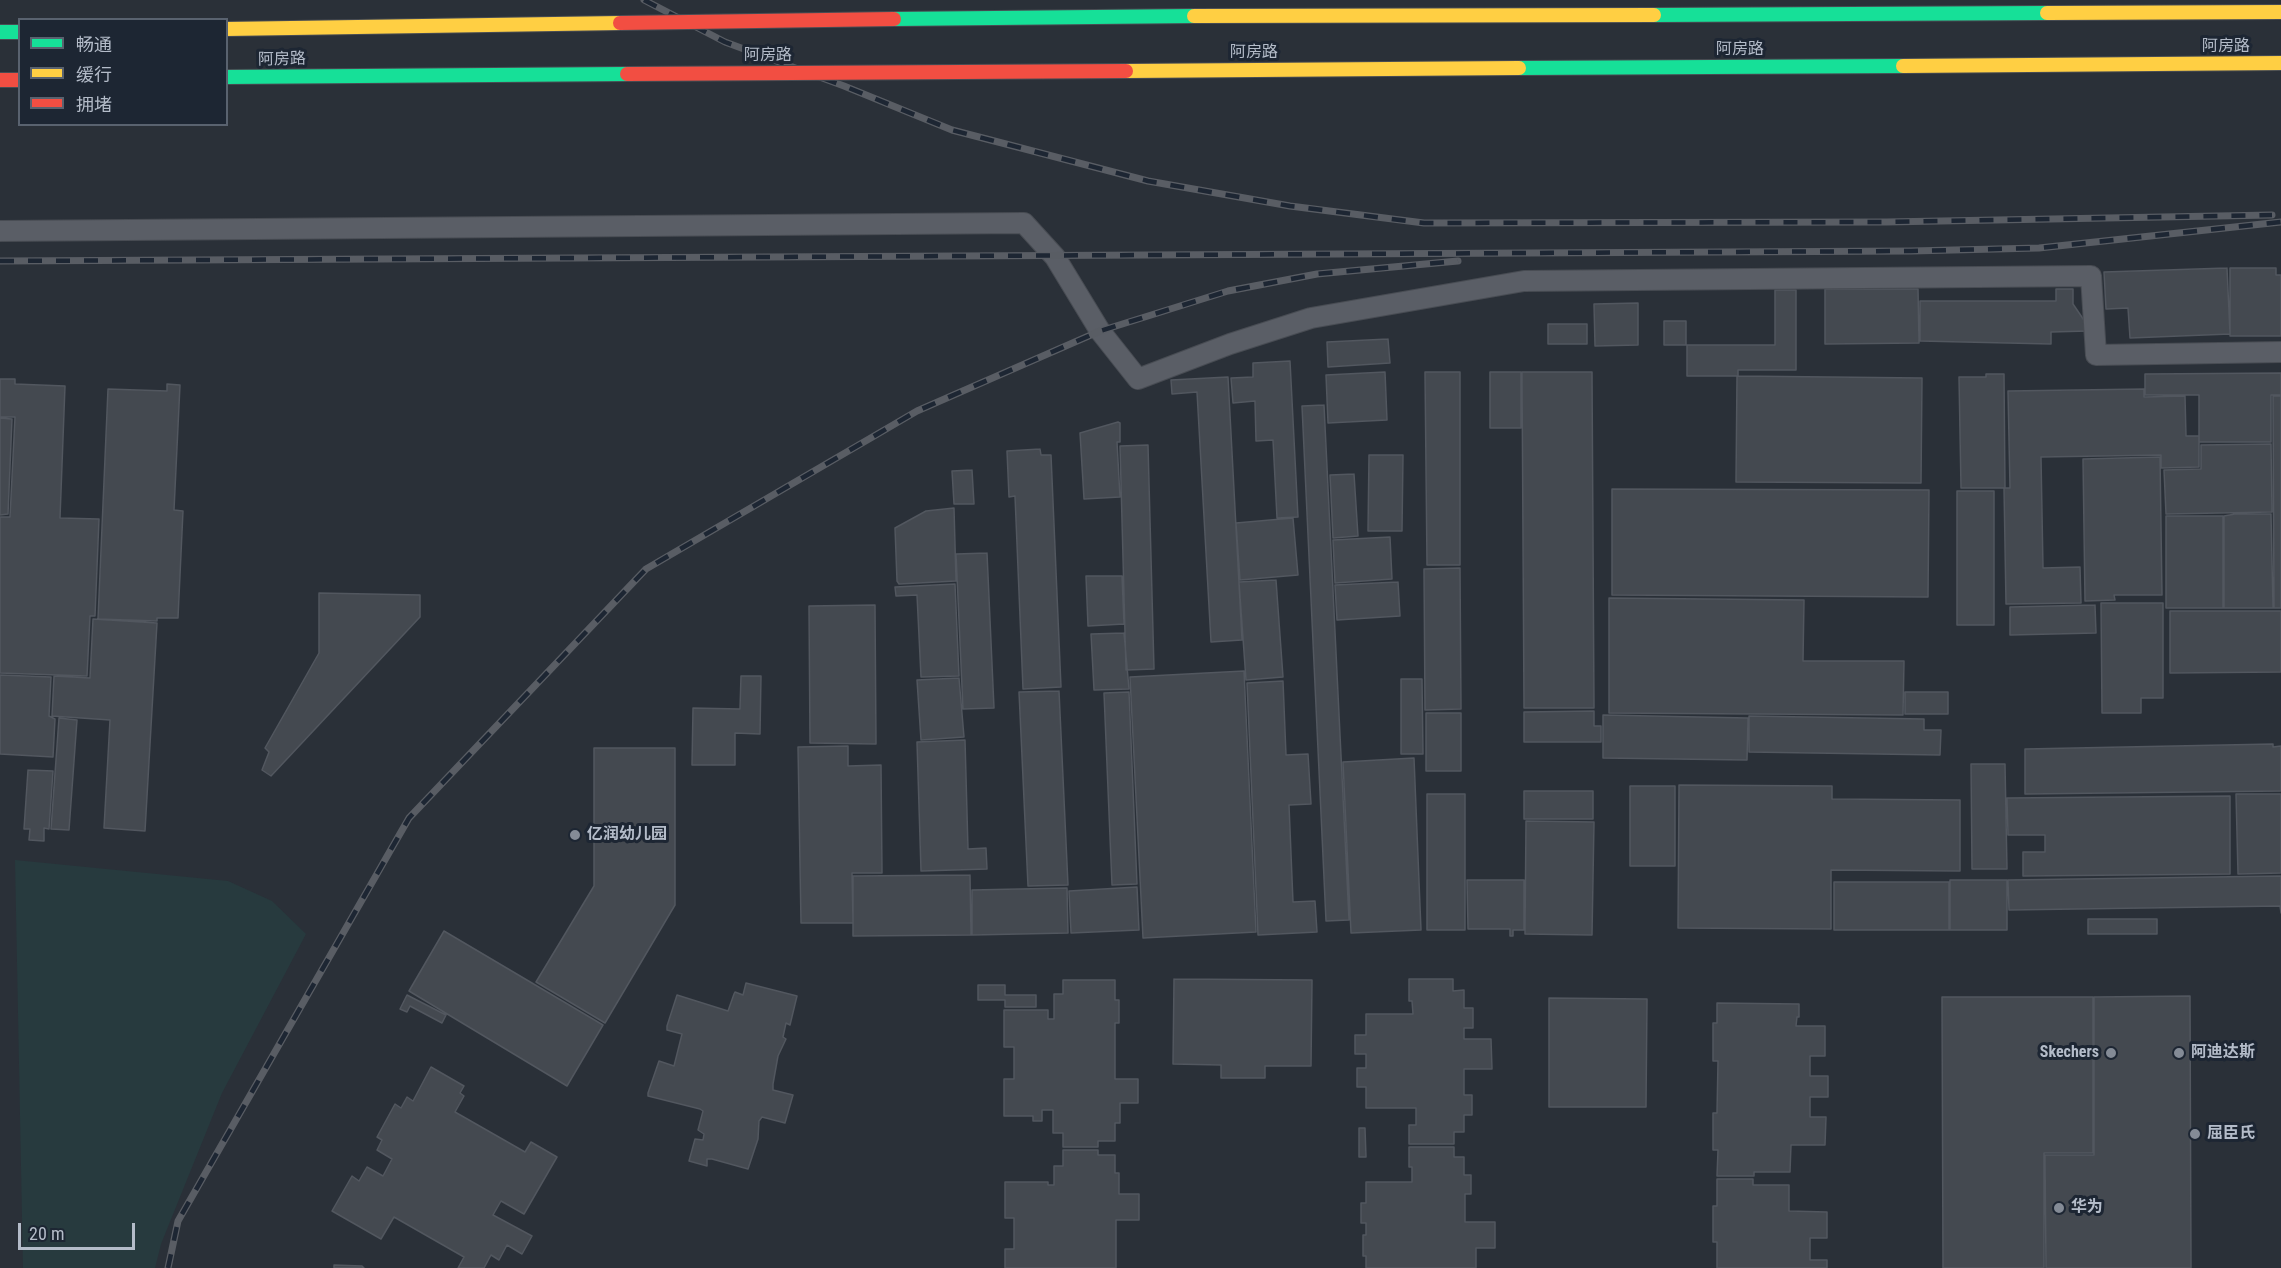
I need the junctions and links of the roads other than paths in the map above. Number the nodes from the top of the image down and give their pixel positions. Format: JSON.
{"nodes":[{"id":1,"x":2281,"y":12,"type":"edge"},
{"id":2,"x":228,"y":29,"type":"edge"},
{"id":3,"x":0,"y":32,"type":"edge"},
{"id":4,"x":18,"y":32,"type":"edge"},
{"id":5,"x":2281,"y":63,"type":"edge"},
{"id":6,"x":228,"y":77,"type":"edge"},
{"id":7,"x":0,"y":80,"type":"edge"},
{"id":8,"x":18,"y":80,"type":"edge"},
{"id":9,"x":0,"y":231,"type":"edge"},
{"id":10,"x":2281,"y":352,"type":"edge"}],
"edges":[{"from":1,"to":2,"type":"main road","name":"阿房路","bridge":true},
{"from":3,"to":4,"type":"main road"},
{"from":5,"to":6,"type":"main road","name":"阿房路","bridge":true},
{"from":7,"to":8,"type":"main road"},
{"from":9,"to":10,"type":"lane"}]}
